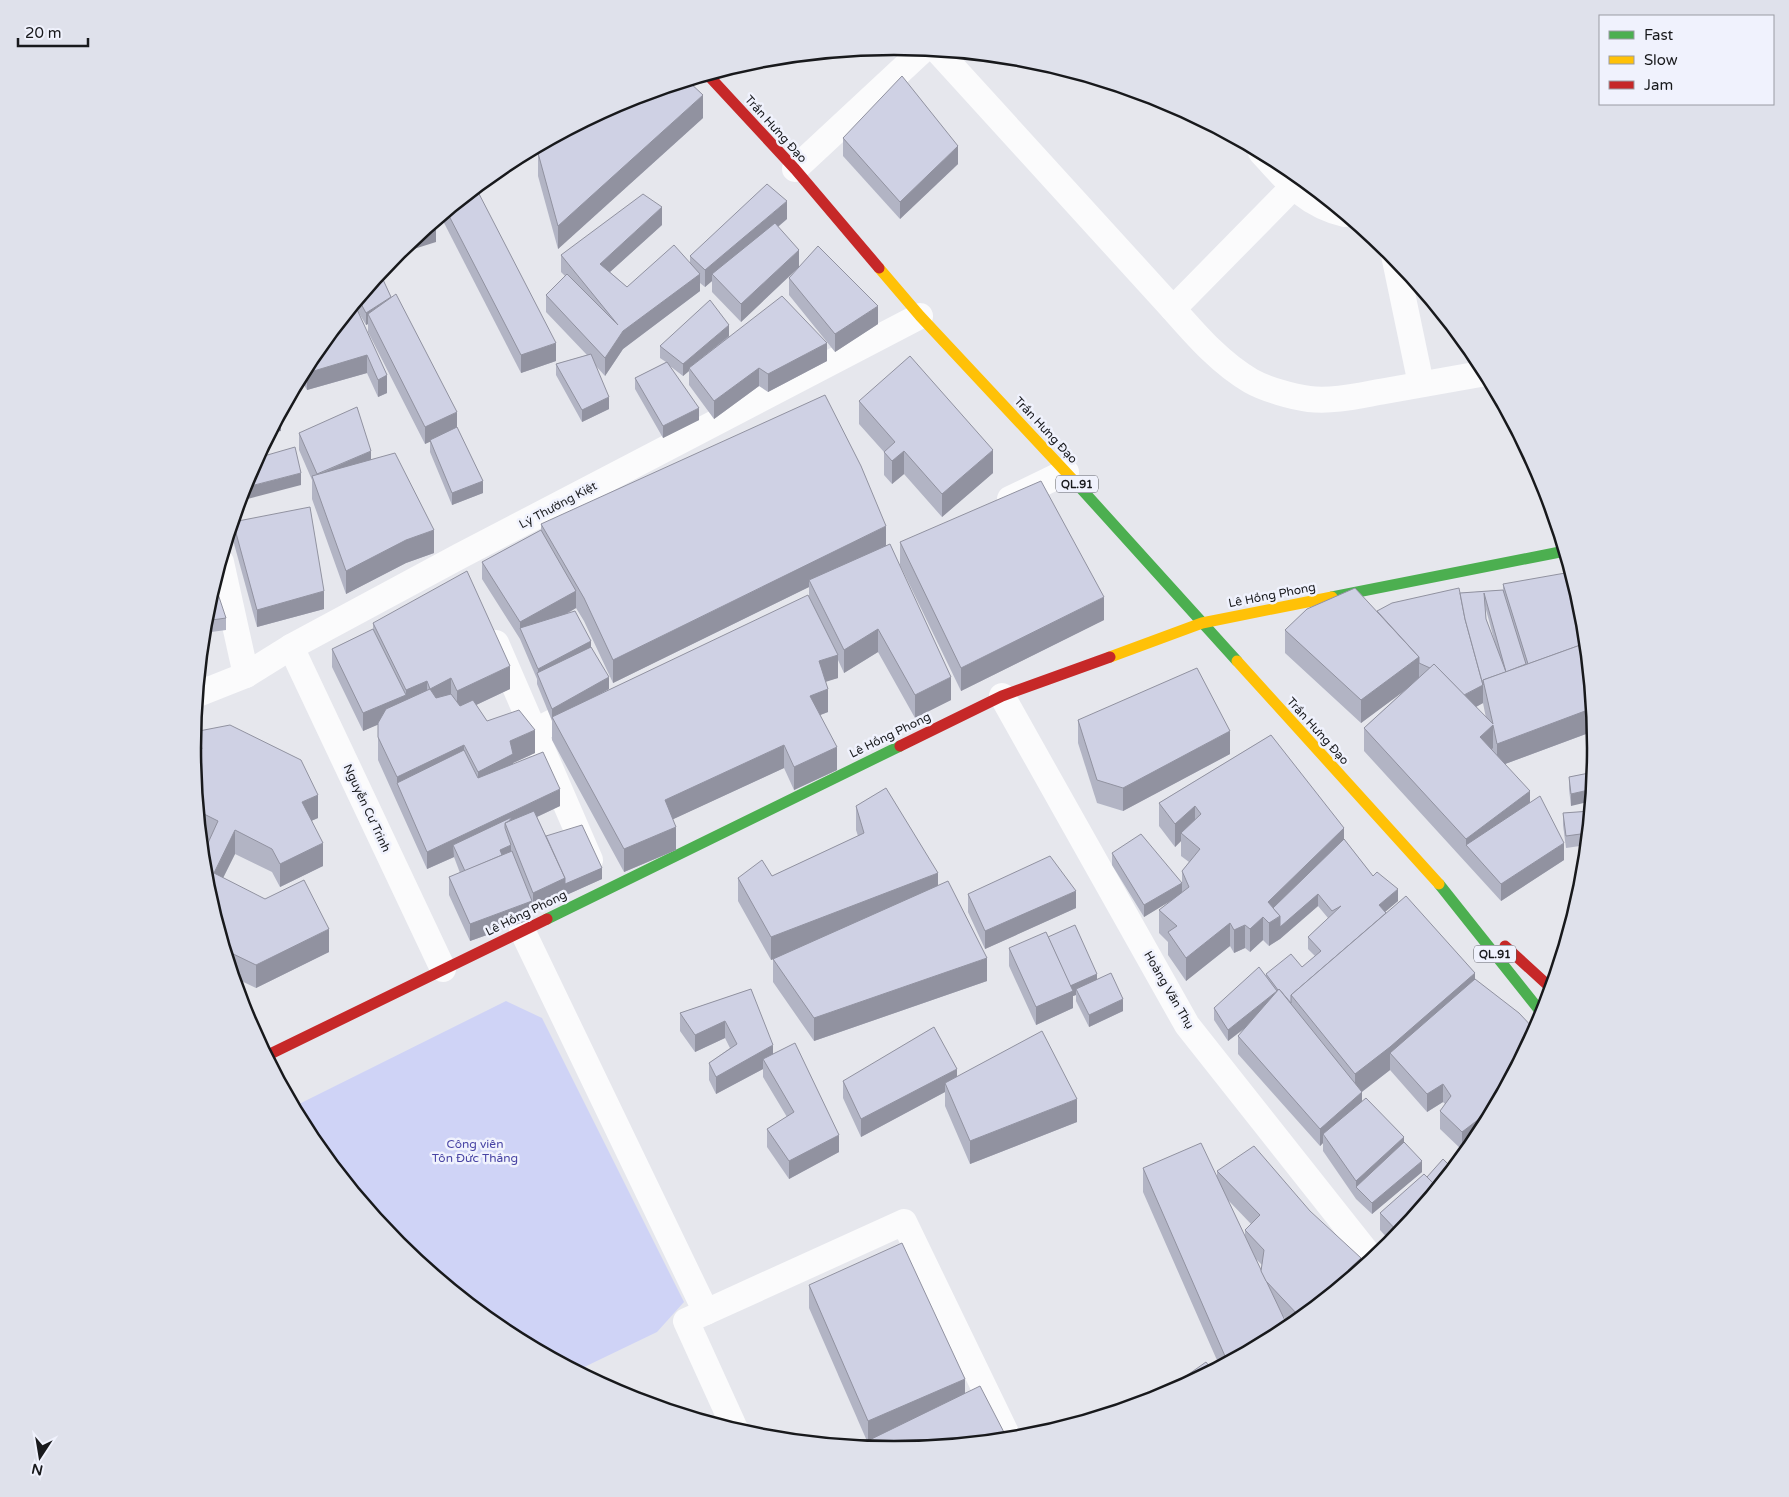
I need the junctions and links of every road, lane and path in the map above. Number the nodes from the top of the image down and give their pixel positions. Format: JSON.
{"nodes":[{"id":1,"x":917,"y":56,"type":"edge"},
{"id":2,"x":943,"y":56,"type":"edge"},
{"id":3,"x":712,"y":80,"type":"edge"},
{"id":4,"x":795,"y":169,"type":"junction"},
{"id":5,"x":1278,"y":171,"type":"edge"},
{"id":6,"x":1293,"y":187,"type":"junction"},
{"id":7,"x":1332,"y":211,"type":"edge"},
{"id":8,"x":1397,"y":271,"type":"edge"},
{"id":9,"x":1173,"y":309,"type":"junction"},
{"id":10,"x":920,"y":316,"type":"junction"},
{"id":11,"x":1478,"y":374,"type":"edge"},
{"id":12,"x":1420,"y":384,"type":"junction"},
{"id":13,"x":1066,"y":472,"type":"junction"},
{"id":14,"x":986,"y":510,"type":"edge"},
{"id":15,"x":1559,"y":552,"type":"edge"},
{"id":16,"x":224,"y":574,"type":"edge"},
{"id":17,"x":486,"y":618,"type":"edge"},
{"id":18,"x":1202,"y":623,"type":"junction"},
{"id":19,"x":291,"y":647,"type":"junction"},
{"id":20,"x":246,"y":675,"type":"junction"},
{"id":21,"x":203,"y":692,"type":"edge"},
{"id":22,"x":1002,"y":696,"type":"junction"},
{"id":23,"x":603,"y":697,"type":"edge"},
{"id":24,"x":534,"y":732,"type":"junction"},
{"id":25,"x":604,"y":890,"type":"junction"},
{"id":26,"x":1446,"y":892,"type":"junction"},
{"id":27,"x":522,"y":930,"type":"junction"},
{"id":28,"x":443,"y":970,"type":"junction"},
{"id":29,"x":1546,"y":984,"type":"edge"},
{"id":30,"x":1537,"y":1008,"type":"edge"},
{"id":31,"x":272,"y":1053,"type":"edge"},
{"id":32,"x":1369,"y":1254,"type":"edge"},
{"id":33,"x":706,"y":1312,"type":"junction"},
{"id":34,"x":732,"y":1422,"type":"edge"},
{"id":35,"x":1006,"y":1433,"type":"edge"}],
"edges":[{"from":1,"to":4,"type":"street"},
{"from":2,"to":9,"type":"street"},
{"from":3,"to":4,"type":"main road","name":"Trần Hưng Đạo","number":"QL.91"},
{"from":4,"to":10,"type":"main road","name":"Trần Hưng Đạo","number":"QL.91"},
{"from":5,"to":6,"type":"street"},
{"from":6,"to":7,"type":"street"},
{"from":6,"to":9,"type":"street"},
{"from":8,"to":12,"type":"street"},
{"from":9,"to":12,"type":"street"},
{"from":10,"to":13,"type":"main road","name":"Trần Hưng Đạo","number":"QL.91"},
{"from":10,"to":19,"type":"street","name":"Lý Thường Kiệt"},
{"from":11,"to":12,"type":"street"},
{"from":13,"to":14,"type":"street"},
{"from":13,"to":18,"type":"main road","name":"Trần Hưng Đạo","number":"QL.91"},
{"from":15,"to":18,"type":"main road","name":"Lê Hồng Phong"},
{"from":16,"to":20,"type":"street"},
{"from":17,"to":24,"type":"street"},
{"from":18,"to":22,"type":"main road","name":"Lê Hồng Phong"},
{"from":18,"to":26,"type":"main road","name":"Trần Hưng Đạo","number":"QL.91"},
{"from":19,"to":20,"type":"street","name":"Lý Thường Kiệt"},
{"from":19,"to":28,"type":"street","name":"Nguyễn Cư Trinh"},
{"from":20,"to":21,"type":"street","name":"Lý Thường Kiệt"},
{"from":22,"to":25,"type":"main road","name":"Lê Hồng Phong"},
{"from":22,"to":32,"type":"street","name":"Hoàng Văn Thụ"},
{"from":23,"to":24,"type":"street"},
{"from":24,"to":25,"type":"street"},
{"from":25,"to":27,"type":"main road","name":"Lê Hồng Phong"},
{"from":26,"to":29,"type":"main road","name":"Trần Hưng Đạo","number":"QL.91"},
{"from":26,"to":30,"type":"main road","name":"Trần Hưng Đạo","number":"QL.91"},
{"from":27,"to":28,"type":"main road","name":"Lê Hồng Phong"},
{"from":27,"to":33,"type":"street"},
{"from":28,"to":31,"type":"main road","name":"Lê Hồng Phong"},
{"from":33,"to":34,"type":"street"},
{"from":33,"to":35,"type":"street"}]}
